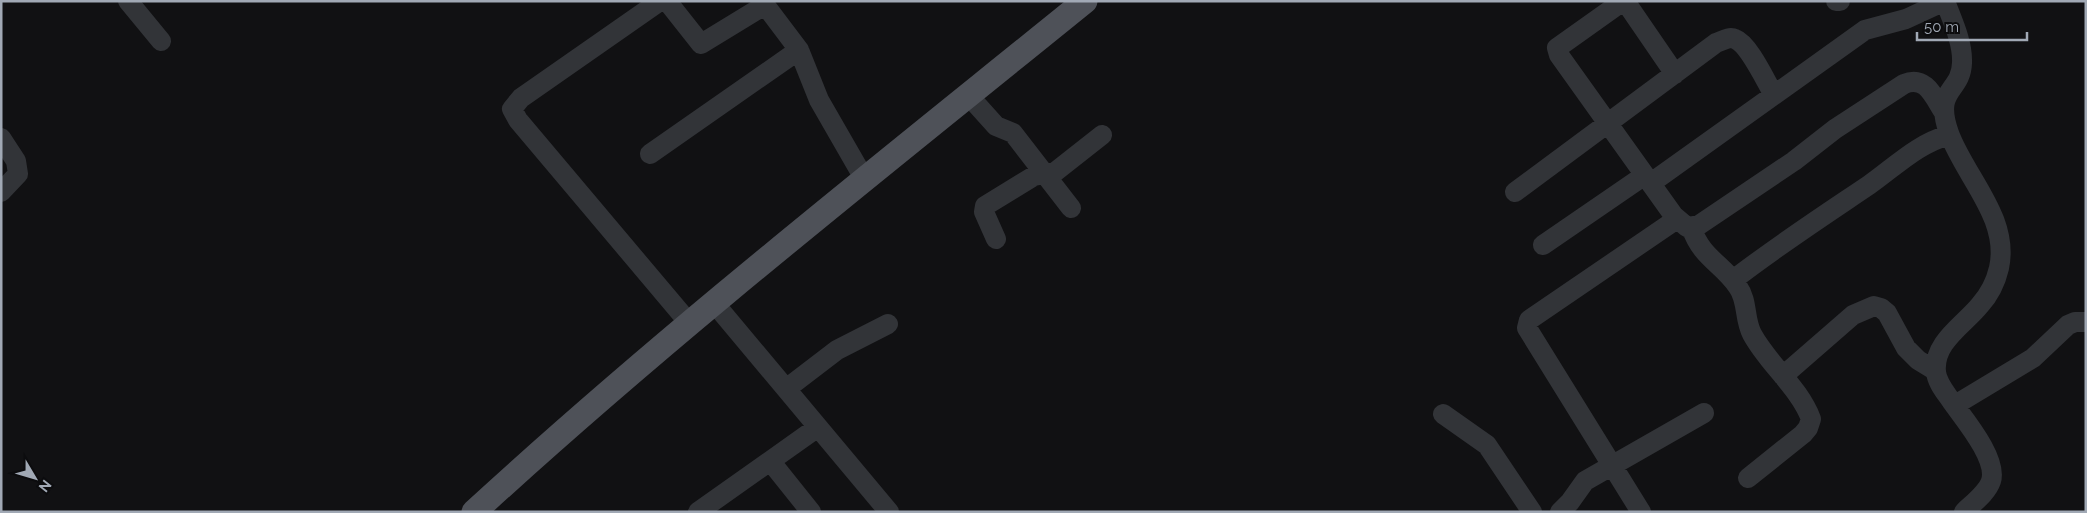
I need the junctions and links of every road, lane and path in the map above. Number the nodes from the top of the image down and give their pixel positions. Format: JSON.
{"nodes":[{"id":1,"x":128,"y":1,"type":"edge"},
{"id":2,"x":660,"y":1,"type":"edge"},
{"id":3,"x":667,"y":1,"type":"edge"},
{"id":4,"x":1085,"y":1,"type":"edge"},
{"id":5,"x":1624,"y":1,"type":"edge"},
{"id":6,"x":1836,"y":1,"type":"edge"},
{"id":7,"x":1840,"y":1,"type":"edge"},
{"id":8,"x":1945,"y":1,"type":"edge"},
{"id":9,"x":764,"y":3,"type":"edge"},
{"id":10,"x":161,"y":41,"type":"dead end"},
{"id":11,"x":798,"y":50,"type":"junction"},
{"id":12,"x":1675,"y":74,"type":"junction"},
{"id":13,"x":1774,"y":95,"type":"junction"},
{"id":14,"x":969,"y":96,"type":"junction"},
{"id":15,"x":1943,"y":110,"type":"junction"},
{"id":16,"x":1606,"y":124,"type":"junction"},
{"id":17,"x":1102,"y":135,"type":"dead end"},
{"id":18,"x":1950,"y":135,"type":"junction"},
{"id":19,"x":1,"y":138,"type":"edge"},
{"id":20,"x":650,"y":154,"type":"dead end"},
{"id":21,"x":1046,"y":173,"type":"junction"},
{"id":22,"x":1648,"y":179,"type":"junction"},
{"id":23,"x":865,"y":180,"type":"junction"},
{"id":24,"x":1,"y":192,"type":"edge"},
{"id":25,"x":1515,"y":192,"type":"dead end"},
{"id":26,"x":1071,"y":208,"type":"dead end"},
{"id":27,"x":1684,"y":223,"type":"junction"},
{"id":28,"x":996,"y":239,"type":"dead end"},
{"id":29,"x":1543,"y":245,"type":"dead end"},
{"id":30,"x":1733,"y":280,"type":"junction"},
{"id":31,"x":715,"y":304,"type":"junction"},
{"id":32,"x":2086,"y":322,"type":"edge"},
{"id":33,"x":690,"y":324,"type":"junction"},
{"id":34,"x":888,"y":324,"type":"dead end"},
{"id":35,"x":1936,"y":371,"type":"junction"},
{"id":36,"x":1783,"y":376,"type":"junction"},
{"id":37,"x":786,"y":390,"type":"junction"},
{"id":38,"x":1955,"y":406,"type":"junction"},
{"id":39,"x":1704,"y":412,"type":"dead end"},
{"id":40,"x":1443,"y":414,"type":"dead end"},
{"id":41,"x":818,"y":427,"type":"junction"},
{"id":42,"x":771,"y":462,"type":"junction"},
{"id":43,"x":1613,"y":466,"type":"junction"},
{"id":44,"x":1748,"y":478,"type":"dead end"},
{"id":45,"x":474,"y":512,"type":"edge"},
{"id":46,"x":698,"y":512,"type":"edge"},
{"id":47,"x":811,"y":512,"type":"edge"},
{"id":48,"x":889,"y":512,"type":"edge"},
{"id":49,"x":1532,"y":512,"type":"edge"},
{"id":50,"x":1560,"y":512,"type":"edge"},
{"id":51,"x":1641,"y":512,"type":"edge"},
{"id":52,"x":1964,"y":512,"type":"edge"}],
"edges":[{"from":1,"to":10,"type":"street"},
{"from":2,"to":33,"type":"street"},
{"from":3,"to":9,"type":"street"},
{"from":4,"to":14,"type":"main road"},
{"from":5,"to":12,"type":"street"},
{"from":5,"to":16,"type":"street"},
{"from":6,"to":7,"type":"street"},
{"from":8,"to":13,"type":"street"},
{"from":8,"to":15,"type":"street"},
{"from":9,"to":11,"type":"street"},
{"from":11,"to":20,"type":"street"},
{"from":11,"to":23,"type":"street"},
{"from":12,"to":13,"type":"street"},
{"from":12,"to":16,"type":"street"},
{"from":13,"to":22,"type":"street"},
{"from":14,"to":21,"type":"street"},
{"from":14,"to":23,"type":"main road"},
{"from":15,"to":18,"type":"street"},
{"from":15,"to":27,"type":"street"},
{"from":16,"to":22,"type":"street"},
{"from":16,"to":25,"type":"street"},
{"from":17,"to":21,"type":"street"},
{"from":18,"to":30,"type":"street"},
{"from":18,"to":35,"type":"street"},
{"from":19,"to":24,"type":"street"},
{"from":21,"to":26,"type":"street"},
{"from":21,"to":28,"type":"street"},
{"from":22,"to":27,"type":"street"},
{"from":22,"to":29,"type":"street"},
{"from":23,"to":31,"type":"main road"},
{"from":27,"to":30,"type":"street"},
{"from":27,"to":43,"type":"street"},
{"from":30,"to":36,"type":"street"},
{"from":31,"to":33,"type":"main road"},
{"from":31,"to":37,"type":"street"},
{"from":32,"to":38,"type":"street"},
{"from":33,"to":45,"type":"main road"},
{"from":34,"to":37,"type":"street"},
{"from":35,"to":36,"type":"street"},
{"from":35,"to":38,"type":"street"},
{"from":36,"to":44,"type":"street"},
{"from":37,"to":41,"type":"street"},
{"from":38,"to":52,"type":"street"},
{"from":39,"to":43,"type":"street"},
{"from":40,"to":49,"type":"street"},
{"from":41,"to":42,"type":"street"},
{"from":41,"to":48,"type":"street"},
{"from":42,"to":46,"type":"street"},
{"from":42,"to":47,"type":"street"},
{"from":43,"to":50,"type":"street"},
{"from":43,"to":51,"type":"street"}]}
